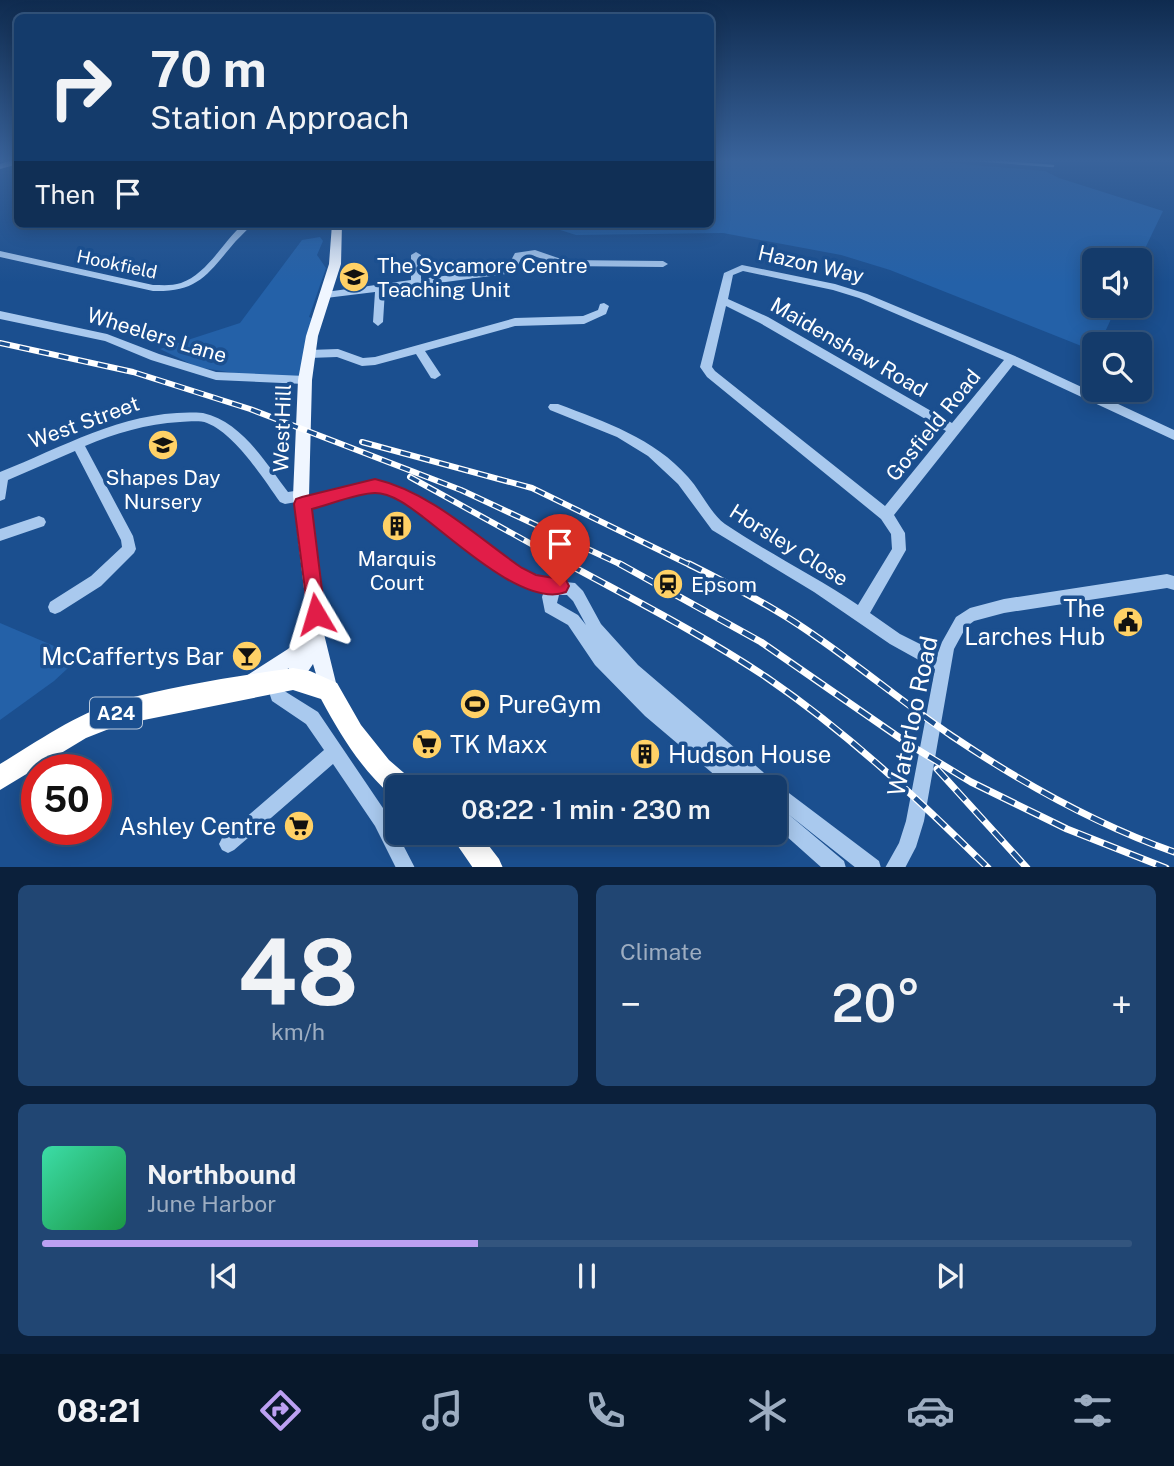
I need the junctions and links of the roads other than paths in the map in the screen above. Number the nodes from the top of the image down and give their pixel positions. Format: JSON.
{"nodes":[{"id":1,"x":243,"y":228,"type":"edge"},
{"id":2,"x":337,"y":228,"type":"edge"},
{"id":3,"x":0,"y":254,"type":"edge"},
{"id":4,"x":416,"y":255,"type":"dead end"},
{"id":5,"x":663,"y":264,"type":"dead end"},
{"id":6,"x":416,"y":283,"type":"junction"},
{"id":7,"x":380,"y":288,"type":"junction"},
{"id":8,"x":326,"y":295,"type":"junction"},
{"id":9,"x":724,"y":300,"type":"junction"},
{"id":10,"x":604,"y":306,"type":"dead end"},
{"id":11,"x":0,"y":316,"type":"edge"},
{"id":12,"x":378,"y":321,"type":"dead end"},
{"id":13,"x":419,"y":350,"type":"junction"},
{"id":14,"x":309,"y":354,"type":"junction"},
{"id":15,"x":1011,"y":359,"type":"junction"},
{"id":16,"x":435,"y":375,"type":"dead end"},
{"id":17,"x":305,"y":380,"type":"junction"},
{"id":18,"x":554,"y":407,"type":"dead end"},
{"id":19,"x":954,"y":430,"type":"junction"},
{"id":20,"x":1174,"y":435,"type":"edge"},
{"id":21,"x":78,"y":444,"type":"junction"},
{"id":22,"x":1,"y":478,"type":"edge"},
{"id":23,"x":0,"y":495,"type":"edge"},
{"id":24,"x":302,"y":500,"type":"junction"},
{"id":25,"x":886,"y":515,"type":"junction"},
{"id":26,"x":39,"y":522,"type":"dead end"},
{"id":27,"x":0,"y":535,"type":"edge"},
{"id":28,"x":1174,"y":583,"type":"edge"},
{"id":29,"x":555,"y":588,"type":"junction"},
{"id":30,"x":55,"y":607,"type":"dead end"},
{"id":31,"x":861,"y":615,"type":"junction"},
{"id":32,"x":316,"y":639,"type":"junction"},
{"id":33,"x":944,"y":665,"type":"junction"},
{"id":34,"x":247,"y":685,"type":"junction"},
{"id":35,"x":286,"y":687,"type":"junction"},
{"id":36,"x":330,"y":691,"type":"junction"},
{"id":37,"x":334,"y":752,"type":"junction"},
{"id":38,"x":389,"y":775,"type":"edge"},
{"id":39,"x":729,"y":775,"type":"edge"},
{"id":40,"x":755,"y":775,"type":"edge"},
{"id":41,"x":0,"y":778,"type":"edge"},
{"id":42,"x":787,"y":801,"type":"edge"},
{"id":43,"x":787,"y":824,"type":"edge"},
{"id":44,"x":228,"y":844,"type":"dead end"},
{"id":45,"x":472,"y":845,"type":"edge"},
{"id":46,"x":406,"y":867,"type":"edge"},
{"id":47,"x":490,"y":867,"type":"edge"},
{"id":48,"x":837,"y":867,"type":"edge"},
{"id":49,"x":872,"y":867,"type":"edge"},
{"id":50,"x":894,"y":867,"type":"edge"}],
"edges":[{"from":1,"to":3,"type":"street","name":"Hookfield"},
{"from":2,"to":8,"type":"main road","name":"West Hill"},
{"from":4,"to":6,"type":"street"},
{"from":5,"to":6,"type":"street"},
{"from":6,"to":7,"type":"street"},
{"from":7,"to":8,"type":"street"},
{"from":7,"to":12,"type":"street"},
{"from":8,"to":14,"type":"main road","name":"West Hill"},
{"from":9,"to":15,"type":"street","name":"Hazon Way"},
{"from":9,"to":19,"type":"street","name":"Maidenshaw Road"},
{"from":9,"to":25,"type":"street","name":"Hazon Way"},
{"from":10,"to":13,"type":"street"},
{"from":11,"to":17,"type":"street","name":"Wheelers Lane"},
{"from":13,"to":14,"type":"street"},
{"from":13,"to":16,"type":"street"},
{"from":14,"to":17,"type":"main road","name":"West Hill"},
{"from":15,"to":19,"type":"street","name":"Gosfield Road"},
{"from":15,"to":20,"type":"street","name":"Hazon Way"},
{"from":17,"to":24,"type":"main road","name":"West Hill"},
{"from":18,"to":31,"type":"street","name":"Horsley Close"},
{"from":19,"to":25,"type":"street","name":"Gosfield Road"},
{"from":21,"to":22,"type":"street","name":"West Street"},
{"from":21,"to":24,"type":"street","name":"West Street"},
{"from":21,"to":30,"type":"street"},
{"from":22,"to":23,"type":"street"},
{"from":24,"to":29,"type":"street"},
{"from":24,"to":32,"type":"main road"},
{"from":25,"to":31,"type":"street","name":"Hazon Way"},
{"from":26,"to":27,"type":"street"},
{"from":28,"to":33,"type":"street","name":"Waterloo Road"},
{"from":29,"to":39,"type":"street"},
{"from":29,"to":40,"type":"street"},
{"from":31,"to":33,"type":"street","name":"Horsley Close"},
{"from":32,"to":34,"type":"main road"},
{"from":32,"to":35,"type":"main road"},
{"from":32,"to":36,"type":"main road"},
{"from":33,"to":50,"type":"street","name":"Waterloo Road"},
{"from":34,"to":35,"type":"highway","number":"A24"},
{"from":34,"to":41,"type":"highway","number":"A24"},
{"from":35,"to":36,"type":"highway","number":"A24"},
{"from":35,"to":37,"type":"street"},
{"from":36,"to":38,"type":"highway"},
{"from":37,"to":44,"type":"street"},
{"from":37,"to":46,"type":"street"},
{"from":42,"to":49,"type":"street"},
{"from":43,"to":48,"type":"street"},
{"from":45,"to":47,"type":"highway"}]}
